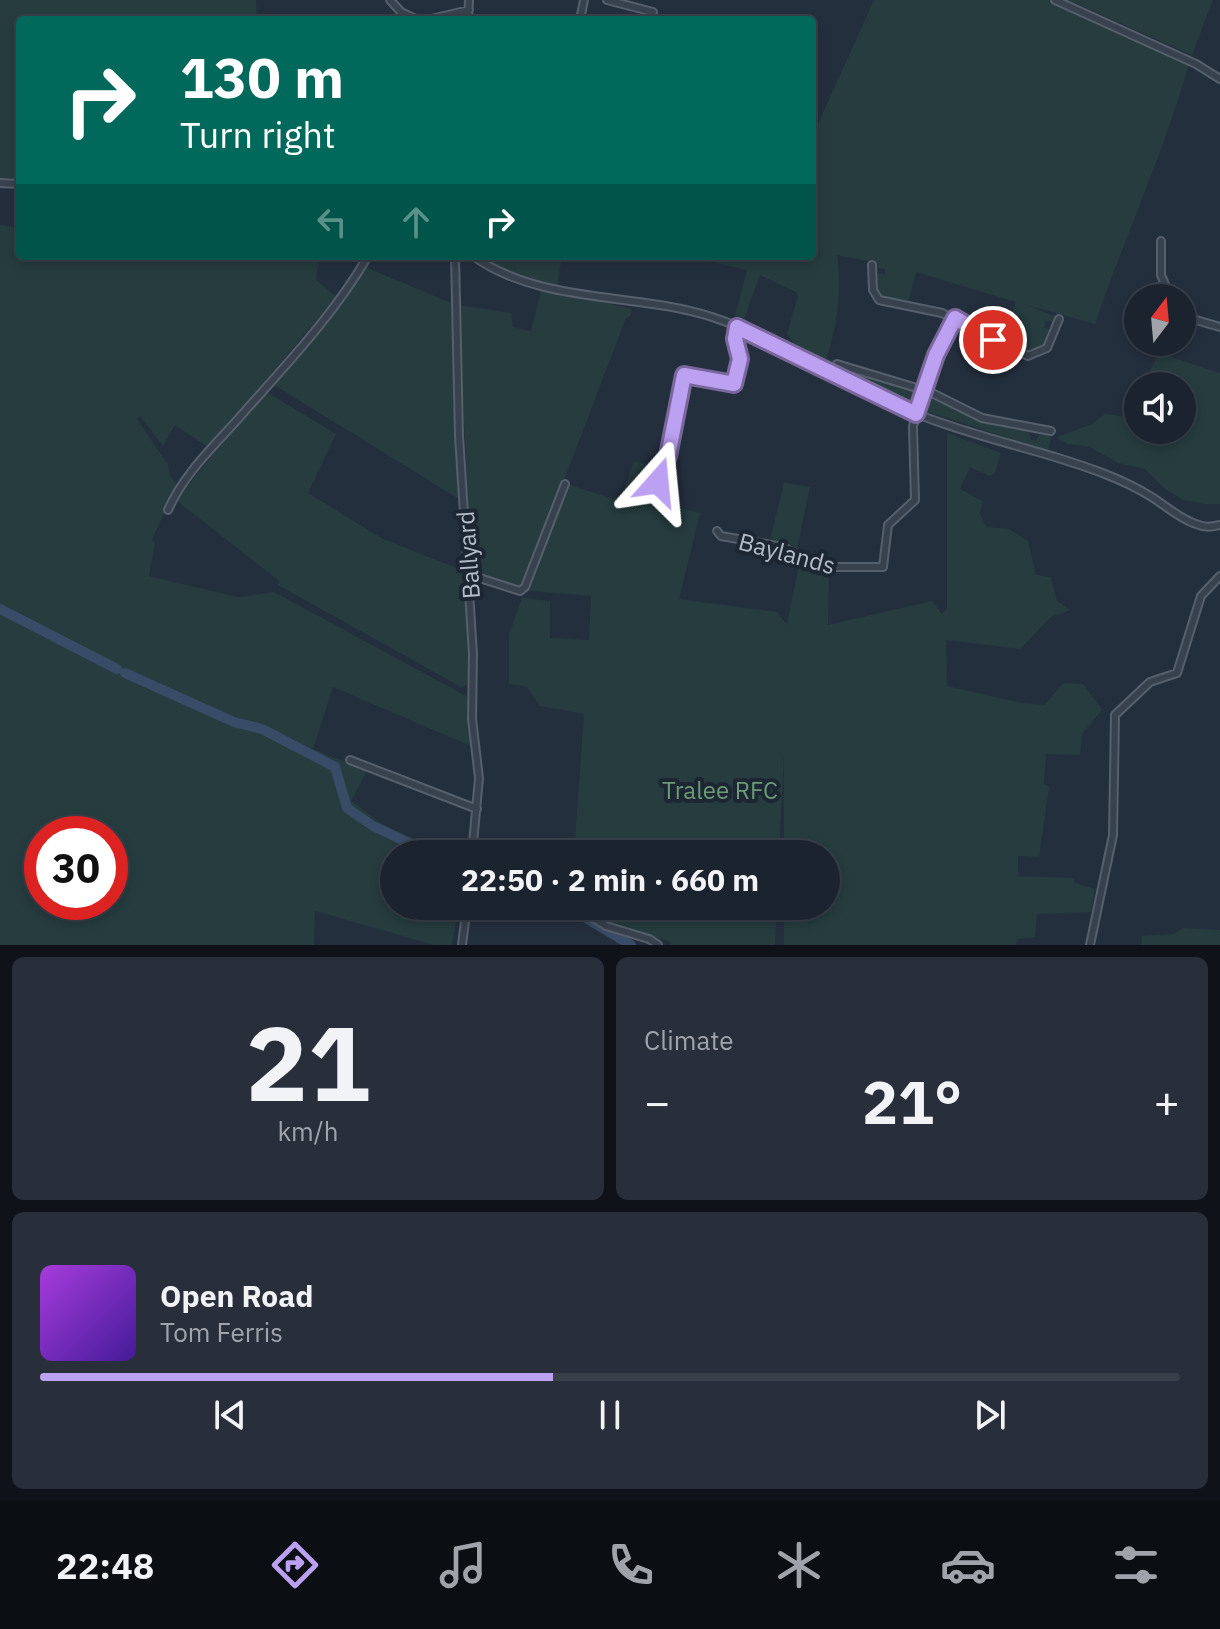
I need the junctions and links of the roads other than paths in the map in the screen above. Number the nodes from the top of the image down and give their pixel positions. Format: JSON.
{"nodes":[{"id":1,"x":390,"y":0,"type":"edge"},
{"id":2,"x":469,"y":0,"type":"edge"},
{"id":3,"x":607,"y":0,"type":"edge"},
{"id":4,"x":617,"y":0,"type":"edge"},
{"id":5,"x":1055,"y":0,"type":"edge"},
{"id":6,"x":633,"y":2,"type":"edge"},
{"id":7,"x":469,"y":10,"type":"junction"},
{"id":8,"x":653,"y":12,"type":"dead end"},
{"id":9,"x":409,"y":16,"type":"edge"},
{"id":10,"x":444,"y":16,"type":"edge"},
{"id":11,"x":468,"y":16,"type":"edge"},
{"id":12,"x":1220,"y":79,"type":"edge"},
{"id":13,"x":1161,"y":241,"type":"dead end"},
{"id":14,"x":365,"y":260,"type":"edge"},
{"id":15,"x":455,"y":260,"type":"edge"},
{"id":16,"x":479,"y":260,"type":"edge"},
{"id":17,"x":882,"y":272,"type":"dead end"},
{"id":18,"x":1163,"y":284,"type":"edge"},
{"id":19,"x":955,"y":318,"type":"junction"},
{"id":20,"x":1059,"y":319,"type":"dead end"},
{"id":21,"x":1196,"y":320,"type":"edge"},
{"id":22,"x":1046,"y":326,"type":"dead end"},
{"id":23,"x":737,"y":327,"type":"junction"},
{"id":24,"x":1220,"y":327,"type":"edge"},
{"id":25,"x":1056,"y":330,"type":"junction"},
{"id":26,"x":837,"y":364,"type":"dead end"},
{"id":27,"x":734,"y":384,"type":"junction"},
{"id":28,"x":925,"y":391,"type":"junction"},
{"id":29,"x":732,"y":394,"type":"dead end"},
{"id":30,"x":916,"y":414,"type":"junction"},
{"id":31,"x":1051,"y":431,"type":"dead end"},
{"id":32,"x":658,"y":482,"type":"dead end"},
{"id":33,"x":565,"y":484,"type":"dead end"},
{"id":34,"x":168,"y":510,"type":"dead end"},
{"id":35,"x":1220,"y":525,"type":"edge"},
{"id":36,"x":717,"y":531,"type":"dead end"},
{"id":37,"x":470,"y":575,"type":"junction"},
{"id":38,"x":1220,"y":576,"type":"edge"},
{"id":39,"x":350,"y":760,"type":"dead end"},
{"id":40,"x":477,"y":809,"type":"junction"},
{"id":41,"x":474,"y":840,"type":"edge"},
{"id":42,"x":465,"y":920,"type":"edge"},
{"id":43,"x":596,"y":920,"type":"edge"},
{"id":44,"x":462,"y":945,"type":"edge"},
{"id":45,"x":658,"y":945,"type":"edge"},
{"id":46,"x":1090,"y":945,"type":"edge"}],
"edges":[{"from":1,"to":9,"type":"street"},
{"from":2,"to":7,"type":"street"},
{"from":3,"to":4,"type":"street"},
{"from":4,"to":6,"type":"street"},
{"from":5,"to":12,"type":"street"},
{"from":6,"to":8,"type":"street"},
{"from":7,"to":10,"type":"street"},
{"from":7,"to":11,"type":"street"},
{"from":13,"to":18,"type":"street"},
{"from":14,"to":34,"type":"street"},
{"from":15,"to":37,"type":"street","name":"Ballyard"},
{"from":16,"to":23,"type":"street"},
{"from":17,"to":19,"type":"street"},
{"from":19,"to":25,"type":"street"},
{"from":19,"to":28,"type":"street"},
{"from":20,"to":25,"type":"street"},
{"from":21,"to":24,"type":"street"},
{"from":22,"to":25,"type":"street"},
{"from":23,"to":27,"type":"street"},
{"from":23,"to":30,"type":"street"},
{"from":26,"to":28,"type":"street"},
{"from":27,"to":29,"type":"street"},
{"from":27,"to":32,"type":"street"},
{"from":28,"to":30,"type":"street"},
{"from":28,"to":31,"type":"street"},
{"from":30,"to":35,"type":"street"},
{"from":30,"to":36,"type":"street","name":"Baylands"},
{"from":33,"to":37,"type":"street"},
{"from":37,"to":40,"type":"street","name":"Ballyard"},
{"from":38,"to":46,"type":"street"},
{"from":39,"to":40,"type":"street"},
{"from":40,"to":41,"type":"street","name":"Ballyard"},
{"from":42,"to":44,"type":"street"},
{"from":43,"to":45,"type":"street"}]}
